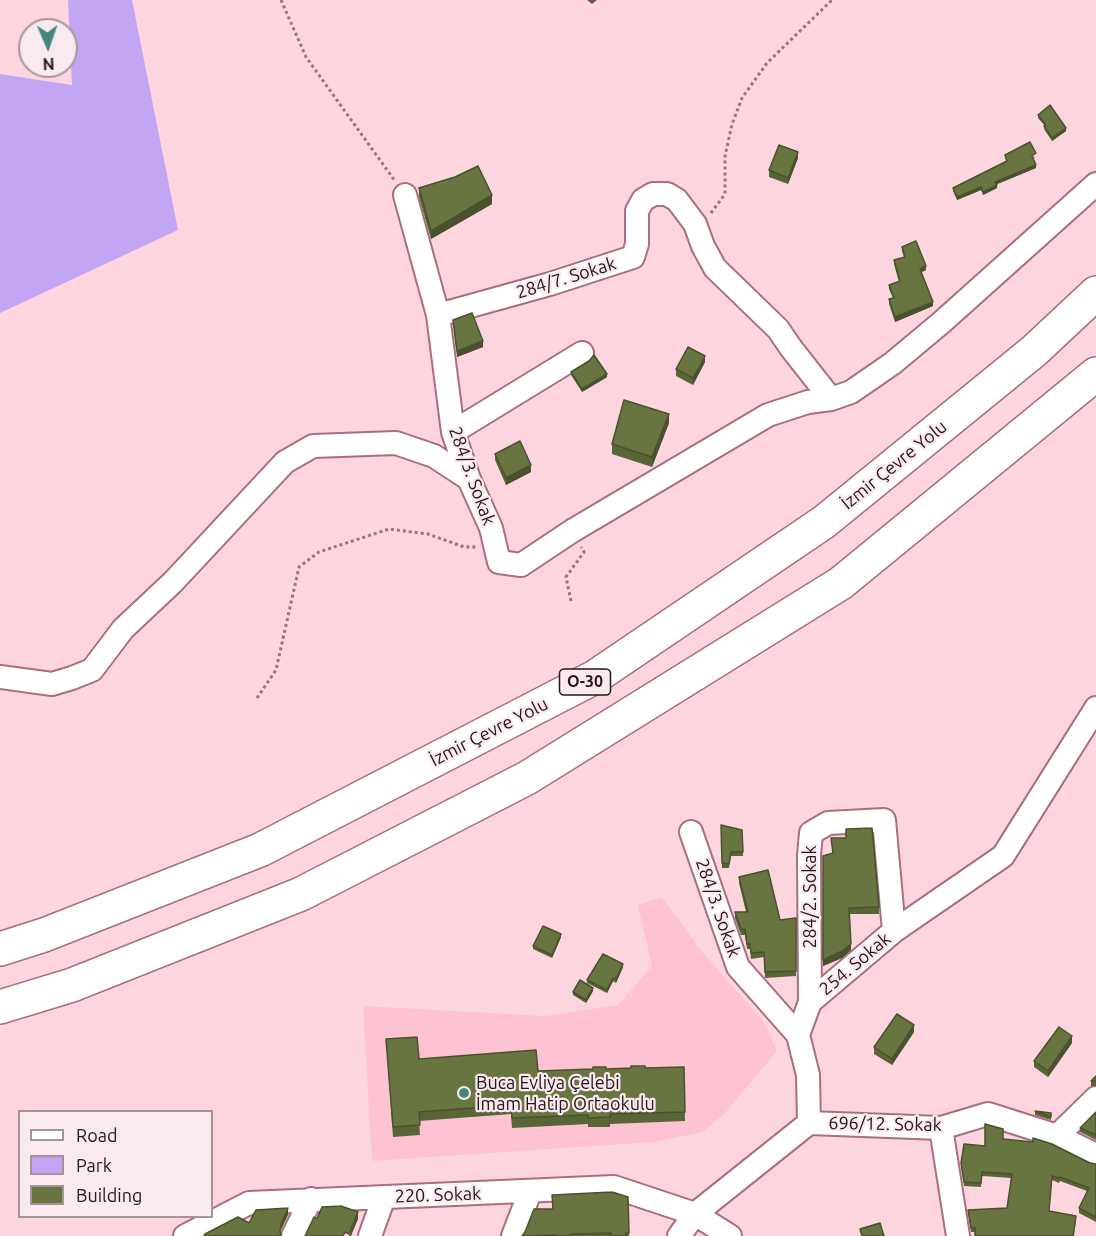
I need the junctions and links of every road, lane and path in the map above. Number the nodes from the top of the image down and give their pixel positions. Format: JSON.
{"nodes":[{"id":1,"x":281,"y":0,"type":"edge"},
{"id":2,"x":832,"y":0,"type":"edge"},
{"id":3,"x":1096,"y":184,"type":"edge"},
{"id":4,"x":405,"y":195,"type":"joint"},
{"id":5,"x":695,"y":224,"type":"junction"},
{"id":6,"x":1096,"y":293,"type":"edge"},
{"id":7,"x":438,"y":315,"type":"junction"},
{"id":8,"x":582,"y":352,"type":"dead end"},
{"id":9,"x":1096,"y":374,"type":"edge"},
{"id":10,"x":831,"y":399,"type":"junction"},
{"id":11,"x":453,"y":432,"type":"junction"},
{"id":12,"x":469,"y":479,"type":"junction"},
{"id":13,"x":572,"y":531,"type":"junction"},
{"id":14,"x":496,"y":546,"type":"junction"},
{"id":15,"x":571,"y":601,"type":"dead end"},
{"id":16,"x":0,"y":677,"type":"edge"},
{"id":17,"x":257,"y":698,"type":"dead end"},
{"id":18,"x":1096,"y":708,"type":"edge"},
{"id":19,"x":691,"y":832,"type":"dead end"},
{"id":20,"x":894,"y":931,"type":"junction"},
{"id":21,"x":0,"y":949,"type":"edge"},
{"id":22,"x":810,"y":1002,"type":"junction"},
{"id":23,"x":0,"y":1007,"type":"edge"},
{"id":24,"x":798,"y":1035,"type":"junction"},
{"id":25,"x":1096,"y":1098,"type":"edge"},
{"id":26,"x":809,"y":1123,"type":"junction"},
{"id":27,"x":941,"y":1128,"type":"junction"},
{"id":28,"x":1057,"y":1136,"type":"junction"},
{"id":29,"x":1096,"y":1155,"type":"edge"},
{"id":30,"x":530,"y":1192,"type":"junction"},
{"id":31,"x":384,"y":1197,"type":"junction"},
{"id":32,"x":311,"y":1199,"type":"junction"},
{"id":33,"x":695,"y":1214,"type":"junction"},
{"id":34,"x":185,"y":1236,"type":"edge"},
{"id":35,"x":293,"y":1236,"type":"edge"},
{"id":36,"x":370,"y":1236,"type":"edge"},
{"id":37,"x":513,"y":1236,"type":"edge"},
{"id":38,"x":679,"y":1236,"type":"edge"},
{"id":39,"x":730,"y":1236,"type":"edge"},
{"id":40,"x":958,"y":1236,"type":"edge"}],
"edges":[{"from":1,"to":4,"type":"path"},
{"from":2,"to":5,"type":"path"},
{"from":3,"to":10,"type":"street"},
{"from":4,"to":7,"type":"street","name":"284/3. Sokak"},
{"from":5,"to":7,"type":"street","name":"284/7. Sokak"},
{"from":5,"to":10,"type":"street","name":"284/7. Sokak"},
{"from":6,"to":21,"type":"highway","name":"İzmir Çevre Yolu","number":"O-30"},
{"from":7,"to":11,"type":"street","name":"284/3. Sokak"},
{"from":8,"to":11,"type":"street"},
{"from":9,"to":23,"type":"highway","number":"O-30"},
{"from":10,"to":13,"type":"street"},
{"from":11,"to":12,"type":"street","name":"284/3. Sokak"},
{"from":12,"to":14,"type":"street","name":"284/3. Sokak"},
{"from":12,"to":16,"type":"street"},
{"from":13,"to":14,"type":"street","name":"284/3. Sokak"},
{"from":13,"to":15,"type":"path"},
{"from":14,"to":17,"type":"path"},
{"from":18,"to":20,"type":"street","name":"254. Sokak"},
{"from":19,"to":24,"type":"street","name":"284/3. Sokak"},
{"from":20,"to":22,"type":"street","name":"254. Sokak"},
{"from":20,"to":22,"type":"street","name":"284/2. Sokak"},
{"from":22,"to":24,"type":"street","name":"254. Sokak"},
{"from":24,"to":26,"type":"street"},
{"from":25,"to":28,"type":"street"},
{"from":26,"to":27,"type":"street","name":"696/12. Sokak"},
{"from":26,"to":33,"type":"street"},
{"from":27,"to":28,"type":"street","name":"696/12. Sokak"},
{"from":27,"to":40,"type":"street"},
{"from":28,"to":29,"type":"street","name":"696/12. Sokak"},
{"from":30,"to":31,"type":"street","name":"220. Sokak"},
{"from":30,"to":33,"type":"street","name":"220. Sokak"},
{"from":30,"to":37,"type":"street"},
{"from":31,"to":32,"type":"street","name":"220. Sokak"},
{"from":31,"to":36,"type":"street"},
{"from":32,"to":34,"type":"street","name":"220. Sokak"},
{"from":32,"to":35,"type":"street"},
{"from":33,"to":38,"type":"street"},
{"from":33,"to":39,"type":"street","name":"220. Sokak"}]}
